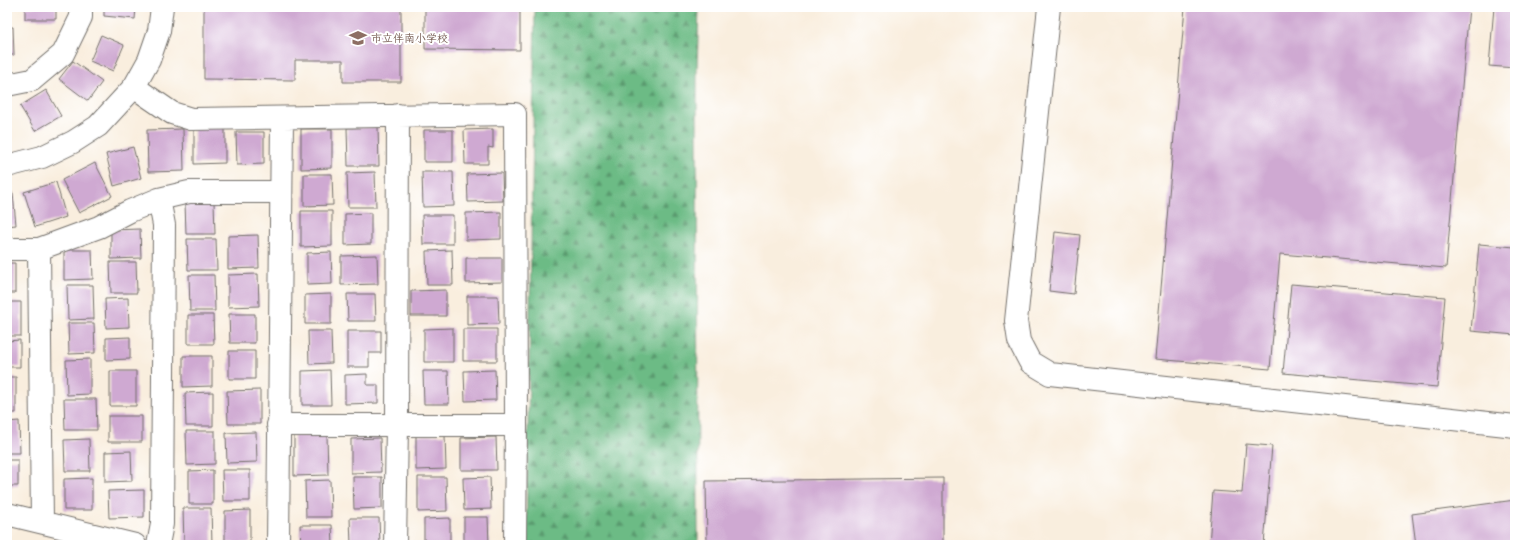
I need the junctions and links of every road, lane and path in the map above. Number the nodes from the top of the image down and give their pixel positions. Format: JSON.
{"nodes":[{"id":1,"x":81,"y":7,"type":"edge"},
{"id":2,"x":162,"y":7,"type":"edge"},
{"id":3,"x":1049,"y":7,"type":"edge"},
{"id":4,"x":7,"y":85,"type":"edge"},
{"id":5,"x":134,"y":87,"type":"junction"},
{"id":6,"x":398,"y":115,"type":"junction"},
{"id":7,"x":282,"y":118,"type":"junction"},
{"id":8,"x":7,"y":166,"type":"edge"},
{"id":9,"x":280,"y":192,"type":"junction"},
{"id":10,"x":159,"y":199,"type":"junction"},
{"id":11,"x":7,"y":249,"type":"edge"},
{"id":12,"x":39,"y":249,"type":"junction"},
{"id":13,"x":278,"y":425,"type":"junction"},
{"id":14,"x":516,"y":425,"type":"junction"},
{"id":15,"x":397,"y":426,"type":"junction"},
{"id":16,"x":1515,"y":426,"type":"edge"},
{"id":17,"x":7,"y":514,"type":"edge"},
{"id":18,"x":42,"y":521,"type":"junction"},
{"id":19,"x":135,"y":545,"type":"edge"},
{"id":20,"x":158,"y":545,"type":"edge"},
{"id":21,"x":278,"y":545,"type":"edge"},
{"id":22,"x":395,"y":545,"type":"edge"},
{"id":23,"x":515,"y":545,"type":"edge"}],
"edges":[{"from":1,"to":4,"type":"street"},
{"from":2,"to":5,"type":"street"},
{"from":3,"to":16,"type":"street"},
{"from":5,"to":7,"type":"street"},
{"from":5,"to":8,"type":"street"},
{"from":6,"to":7,"type":"street"},
{"from":6,"to":14,"type":"street"},
{"from":6,"to":15,"type":"street"},
{"from":7,"to":9,"type":"street"},
{"from":9,"to":10,"type":"street"},
{"from":9,"to":13,"type":"street"},
{"from":10,"to":12,"type":"street"},
{"from":10,"to":20,"type":"street"},
{"from":11,"to":12,"type":"street"},
{"from":12,"to":18,"type":"street"},
{"from":13,"to":15,"type":"street"},
{"from":13,"to":21,"type":"street"},
{"from":14,"to":15,"type":"street"},
{"from":14,"to":23,"type":"street"},
{"from":15,"to":22,"type":"street"},
{"from":17,"to":18,"type":"street"},
{"from":18,"to":19,"type":"street"}]}
